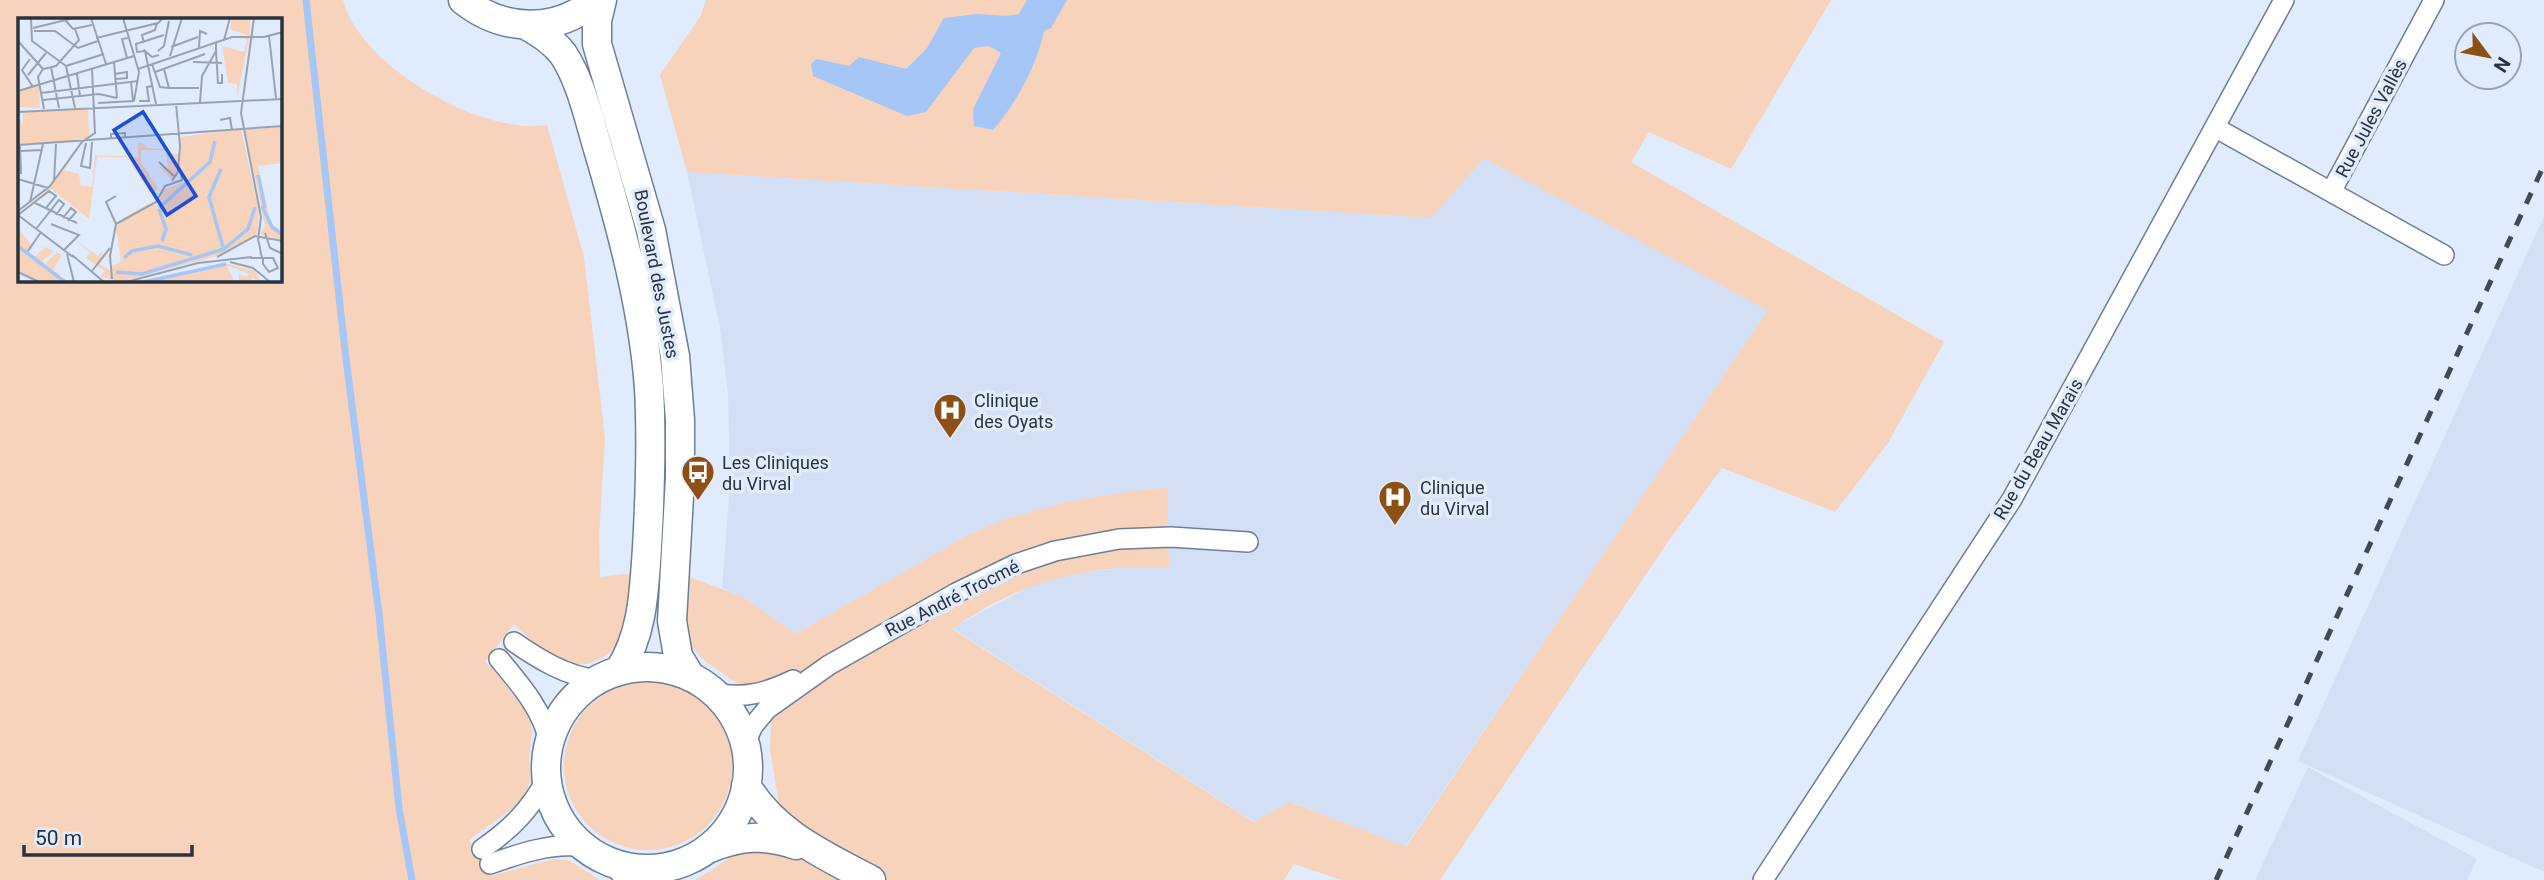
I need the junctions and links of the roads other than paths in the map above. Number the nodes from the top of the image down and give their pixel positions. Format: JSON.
{"nodes":[{"id":1,"x":463,"y":0,"type":"edge"},
{"id":2,"x":596,"y":0,"type":"edge"},
{"id":3,"x":602,"y":0,"type":"edge"},
{"id":4,"x":2284,"y":0,"type":"edge"},
{"id":5,"x":2434,"y":0,"type":"edge"},
{"id":6,"x":526,"y":25,"type":"junction"},
{"id":7,"x":2216,"y":128,"type":"junction"},
{"id":8,"x":2331,"y":192,"type":"junction"},
{"id":9,"x":2444,"y":255,"type":"dead end"},
{"id":10,"x":1248,"y":542,"type":"dead end"},
{"id":11,"x":514,"y":642,"type":"dead end"},
{"id":12,"x":499,"y":659,"type":"dead end"},
{"id":13,"x":829,"y":665,"type":"junction"},
{"id":14,"x":608,"y":675,"type":"junction"},
{"id":15,"x":690,"y":676,"type":"junction"},
{"id":16,"x":714,"y":692,"type":"junction"},
{"id":17,"x":549,"y":743,"type":"junction"},
{"id":18,"x":745,"y":743,"type":"junction"},
{"id":19,"x":546,"y":780,"type":"junction"},
{"id":20,"x":746,"y":785,"type":"junction"},
{"id":21,"x":583,"y":847,"type":"junction"},
{"id":22,"x":709,"y":848,"type":"junction"},
{"id":23,"x":831,"y":859,"type":"junction"},
{"id":24,"x":620,"y":872,"type":"edge"},
{"id":25,"x":665,"y":873,"type":"edge"},
{"id":26,"x":871,"y":880,"type":"edge"},
{"id":27,"x":1763,"y":880,"type":"edge"}],
"edges":[{"from":1,"to":6,"type":"street"},
{"from":2,"to":6,"type":"street"},
{"from":3,"to":15,"type":"street","name":"Boulevard des Justes"},
{"from":4,"to":7,"type":"street","name":"Rue du Beau Marais"},
{"from":5,"to":8,"type":"street","name":"Rue Jules Vallès"},
{"from":6,"to":14,"type":"street","name":"Boulevard des Justes"},
{"from":7,"to":8,"type":"street","name":"Rue Jules Vallès"},
{"from":7,"to":27,"type":"street","name":"Rue du Beau Marais"},
{"from":8,"to":9,"type":"street"},
{"from":10,"to":13,"type":"street","name":"Rue André Trocmé"},
{"from":11,"to":14,"type":"street"},
{"from":12,"to":17,"type":"street"},
{"from":13,"to":16,"type":"street","name":"Rue André Trocmé"},
{"from":13,"to":18,"type":"street","name":"Rue André Trocmé"},
{"from":14,"to":15,"type":"street"},
{"from":14,"to":17,"type":"street"},
{"from":15,"to":16,"type":"street"},
{"from":16,"to":18,"type":"street"},
{"from":17,"to":19,"type":"street"},
{"from":18,"to":20,"type":"street"},
{"from":19,"to":21,"type":"street"},
{"from":19,"to":21,"type":"street"},
{"from":20,"to":22,"type":"street"},
{"from":20,"to":23,"type":"street"},
{"from":21,"to":24,"type":"street"},
{"from":22,"to":23,"type":"street"},
{"from":22,"to":25,"type":"street"},
{"from":23,"to":26,"type":"street"},
{"from":24,"to":25,"type":"street"}]}
